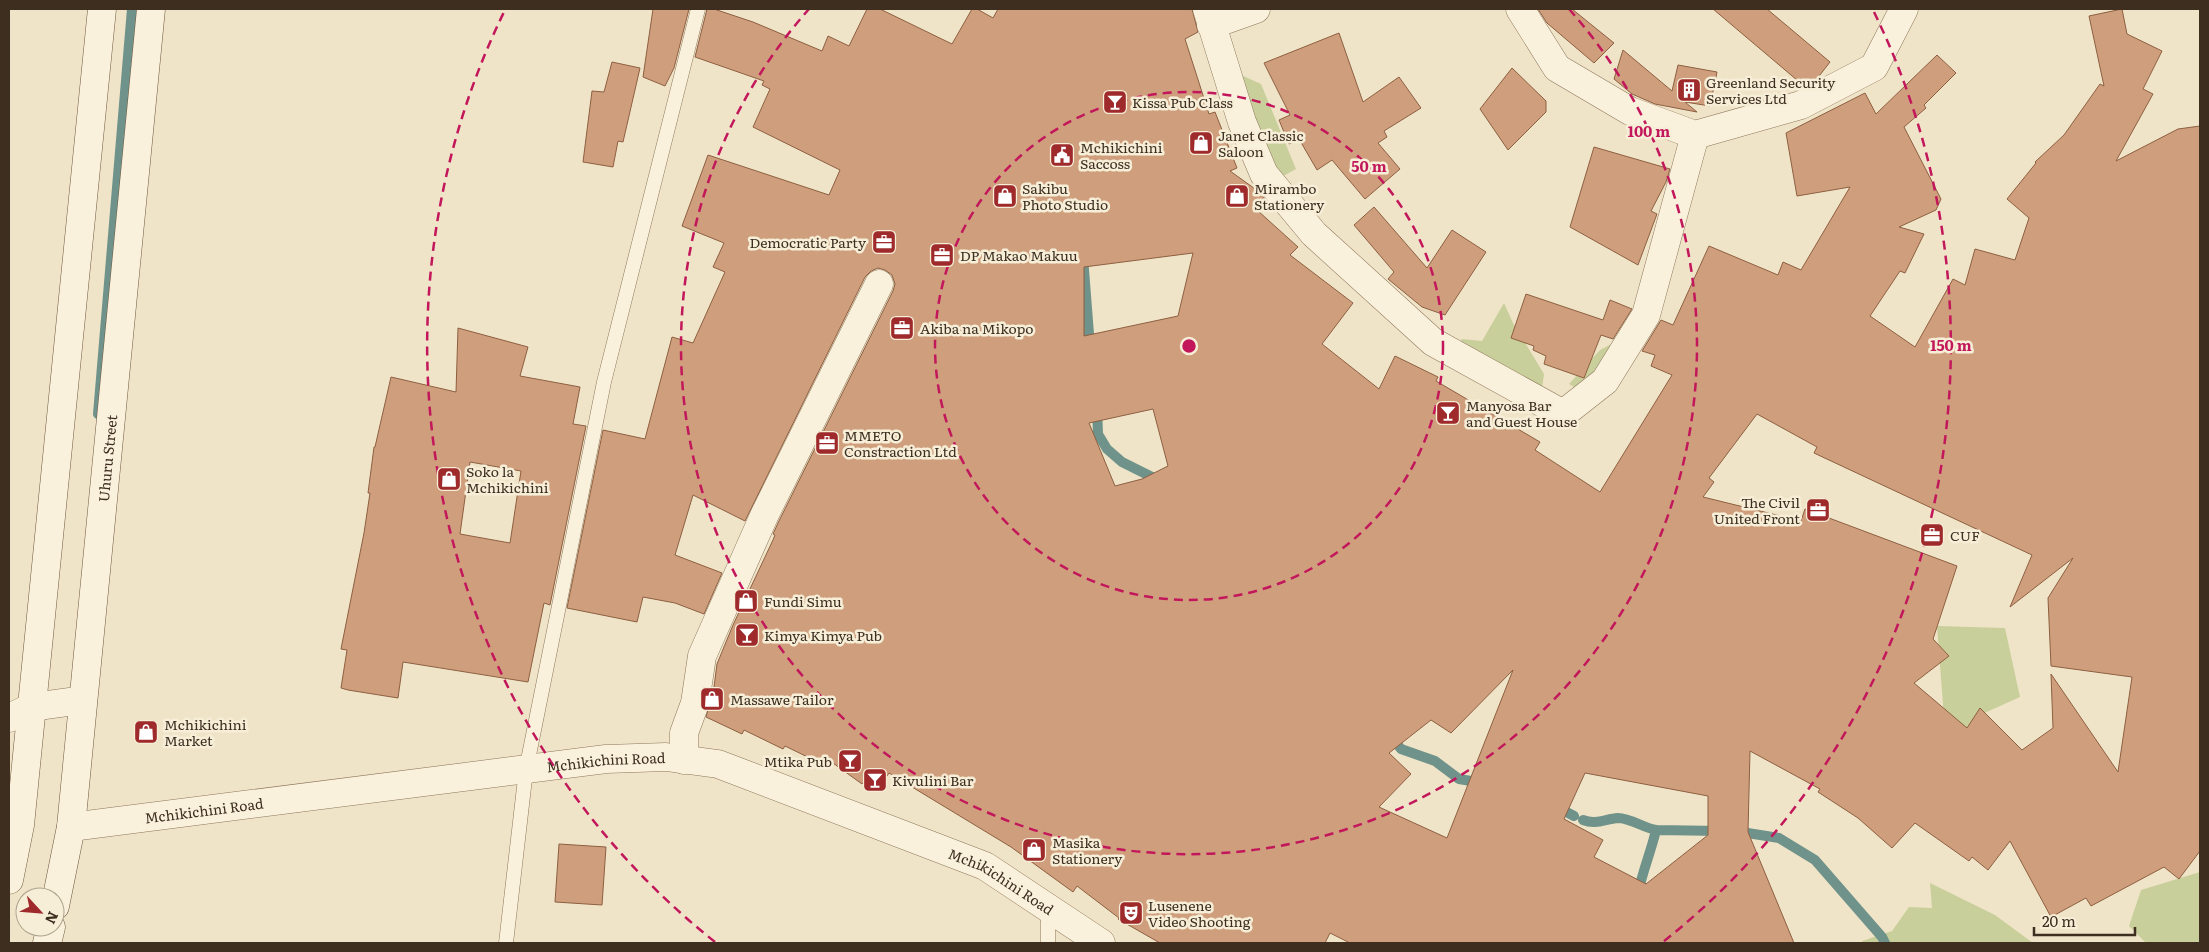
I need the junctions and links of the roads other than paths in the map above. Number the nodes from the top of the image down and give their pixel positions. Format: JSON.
{"nodes":[{"id":1,"x":102,"y":9,"type":"edge"},
{"id":2,"x":151,"y":9,"type":"edge"},
{"id":3,"x":698,"y":9,"type":"edge"},
{"id":4,"x":1256,"y":9,"type":"edge"},
{"id":5,"x":1520,"y":9,"type":"edge"},
{"id":6,"x":1904,"y":9,"type":"edge"},
{"id":7,"x":1209,"y":17,"type":"edge"},
{"id":8,"x":1695,"y":135,"type":"junction"},
{"id":9,"x":879,"y":284,"type":"dead end"},
{"id":10,"x":83,"y":700,"type":"junction"},
{"id":11,"x":20,"y":712,"type":"edge"},
{"id":12,"x":684,"y":760,"type":"junction"},
{"id":13,"x":526,"y":770,"type":"junction"},
{"id":14,"x":71,"y":827,"type":"junction"},
{"id":15,"x":9,"y":880,"type":"edge"},
{"id":16,"x":59,"y":887,"type":"edge"},
{"id":17,"x":1048,"y":908,"type":"junction"},
{"id":18,"x":506,"y":943,"type":"edge"},
{"id":19,"x":1048,"y":943,"type":"edge"},
{"id":20,"x":1100,"y":943,"type":"edge"}],
"edges":[{"from":1,"to":11,"type":"street"},
{"from":2,"to":10,"type":"street","name":"Uhuru Street"},
{"from":3,"to":13,"type":"lane"},
{"from":4,"to":7,"type":"street"},
{"from":5,"to":8,"type":"street"},
{"from":6,"to":8,"type":"street"},
{"from":7,"to":8,"type":"street"},
{"from":9,"to":12,"type":"street"},
{"from":10,"to":11,"type":"street"},
{"from":10,"to":14,"type":"street","name":"Uhuru Street"},
{"from":11,"to":15,"type":"street"},
{"from":12,"to":13,"type":"street","name":"Mchikichini Road"},
{"from":12,"to":17,"type":"street","name":"Mchikichini Road"},
{"from":13,"to":14,"type":"street","name":"Mchikichini Road"},
{"from":13,"to":18,"type":"lane"},
{"from":14,"to":16,"type":"street","name":"Uhuru Street"},
{"from":17,"to":19,"type":"lane"},
{"from":17,"to":20,"type":"street","name":"Mchikichini Road"}]}
